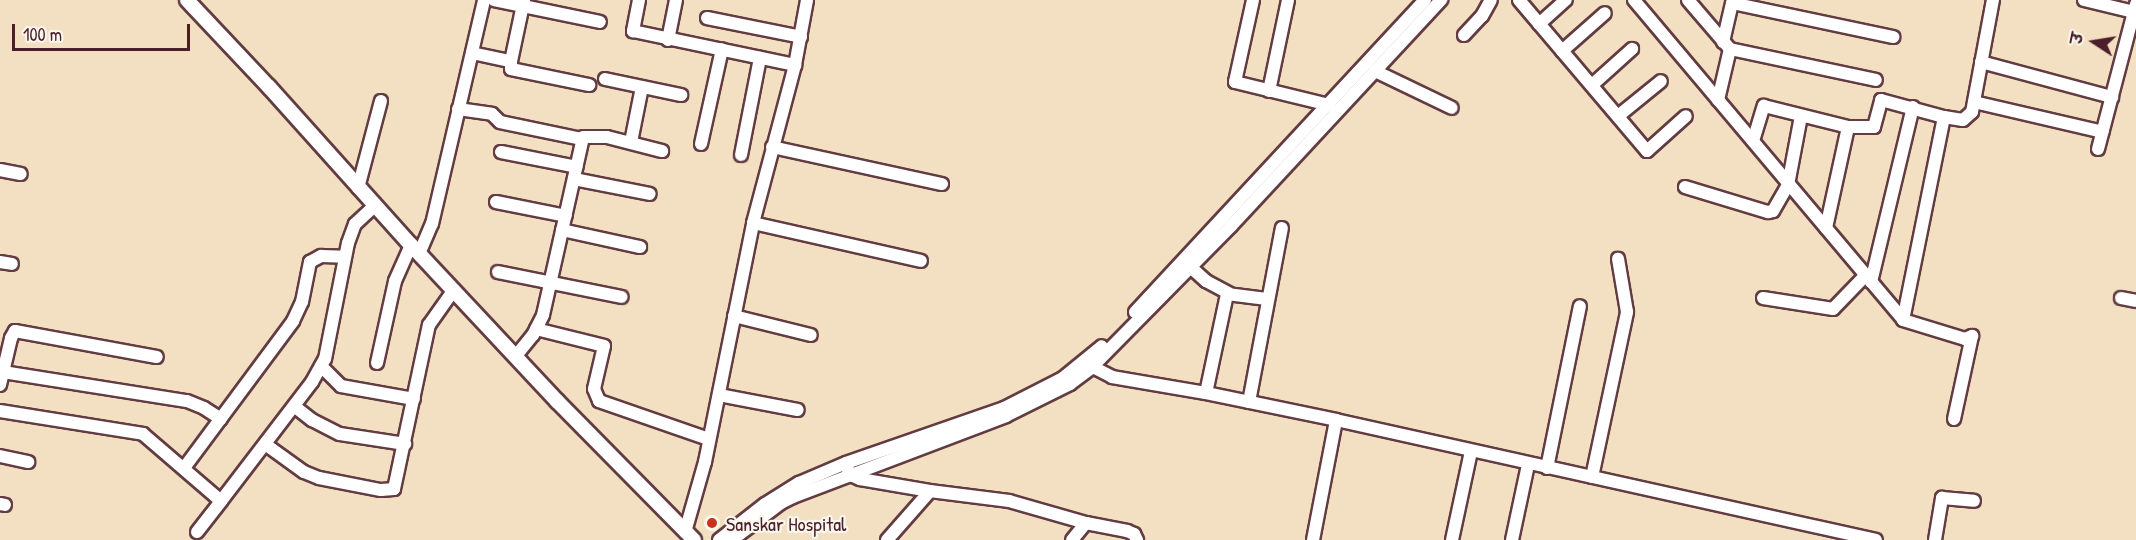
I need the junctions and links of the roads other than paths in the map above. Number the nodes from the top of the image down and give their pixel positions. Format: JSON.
{"nodes":[{"id":1,"x":484,"y":0,"type":"edge"},
{"id":2,"x":494,"y":0,"type":"edge"},
{"id":3,"x":639,"y":0,"type":"edge"},
{"id":4,"x":676,"y":0,"type":"edge"},
{"id":5,"x":807,"y":0,"type":"edge"},
{"id":6,"x":1253,"y":0,"type":"edge"},
{"id":7,"x":1288,"y":0,"type":"edge"},
{"id":8,"x":1491,"y":0,"type":"edge"},
{"id":9,"x":1519,"y":0,"type":"edge"},
{"id":10,"x":1566,"y":0,"type":"edge"},
{"id":11,"x":1634,"y":0,"type":"edge"},
{"id":12,"x":1688,"y":0,"type":"edge"},
{"id":13,"x":1993,"y":0,"type":"edge"},
{"id":14,"x":2084,"y":0,"type":"edge"},
{"id":15,"x":193,"y":2,"type":"edge"},
{"id":16,"x":1428,"y":2,"type":"edge"},
{"id":17,"x":523,"y":3,"type":"edge"},
{"id":18,"x":2135,"y":8,"type":"edge"},
{"id":19,"x":1605,"y":13,"type":"dead end"},
{"id":20,"x":707,"y":18,"type":"dead end"},
{"id":21,"x":600,"y":22,"type":"dead end"},
{"id":22,"x":1539,"y":24,"type":"junction"},
{"id":23,"x":1464,"y":35,"type":"dead end"},
{"id":24,"x":801,"y":37,"type":"junction"},
{"id":25,"x":1893,"y":37,"type":"dead end"},
{"id":26,"x":668,"y":40,"type":"junction"},
{"id":27,"x":1727,"y":46,"type":"junction"},
{"id":28,"x":722,"y":49,"type":"junction"},
{"id":29,"x":1632,"y":49,"type":"dead end"},
{"id":30,"x":1562,"y":51,"type":"junction"},
{"id":31,"x":472,"y":53,"type":"junction"},
{"id":32,"x":760,"y":58,"type":"junction"},
{"id":33,"x":511,"y":61,"type":"junction"},
{"id":34,"x":1982,"y":62,"type":"junction"},
{"id":35,"x":795,"y":65,"type":"junction"},
{"id":36,"x":1376,"y":65,"type":"junction"},
{"id":37,"x":605,"y":79,"type":"dead end"},
{"id":38,"x":1876,"y":80,"type":"dead end"},
{"id":39,"x":1661,"y":81,"type":"dead end"},
{"id":40,"x":589,"y":84,"type":"dead end"},
{"id":41,"x":1592,"y":85,"type":"junction"},
{"id":42,"x":642,"y":87,"type":"junction"},
{"id":43,"x":1269,"y":92,"type":"junction"},
{"id":44,"x":681,"y":95,"type":"dead end"},
{"id":45,"x":2112,"y":97,"type":"junction"},
{"id":46,"x":1718,"y":100,"type":"junction"},
{"id":47,"x":381,"y":101,"type":"dead end"},
{"id":48,"x":1974,"y":102,"type":"junction"},
{"id":49,"x":1329,"y":105,"type":"junction"},
{"id":50,"x":1912,"y":107,"type":"junction"},
{"id":51,"x":1452,"y":108,"type":"dead end"},
{"id":52,"x":458,"y":109,"type":"junction"},
{"id":53,"x":1618,"y":116,"type":"junction"},
{"id":54,"x":1686,"y":116,"type":"dead end"},
{"id":55,"x":1801,"y":116,"type":"junction"},
{"id":56,"x":1944,"y":117,"type":"junction"},
{"id":57,"x":1323,"y":118,"type":"junction"},
{"id":58,"x":1848,"y":128,"type":"junction"},
{"id":59,"x":2103,"y":132,"type":"junction"},
{"id":60,"x":582,"y":139,"type":"junction"},
{"id":61,"x":1753,"y":141,"type":"junction"},
{"id":62,"x":631,"y":142,"type":"junction"},
{"id":63,"x":701,"y":144,"type":"dead end"},
{"id":64,"x":772,"y":147,"type":"junction"},
{"id":65,"x":2098,"y":149,"type":"dead end"},
{"id":66,"x":662,"y":151,"type":"dead end"},
{"id":67,"x":501,"y":152,"type":"dead end"},
{"id":68,"x":741,"y":155,"type":"dead end"},
{"id":69,"x":0,"y":170,"type":"edge"},
{"id":70,"x":575,"y":173,"type":"junction"},
{"id":71,"x":21,"y":174,"type":"dead end"},
{"id":72,"x":942,"y":184,"type":"dead end"},
{"id":73,"x":1788,"y":185,"type":"junction"},
{"id":74,"x":1685,"y":187,"type":"dead end"},
{"id":75,"x":358,"y":188,"type":"junction"},
{"id":76,"x":650,"y":194,"type":"dead end"},
{"id":77,"x":496,"y":202,"type":"dead end"},
{"id":78,"x":374,"y":206,"type":"junction"},
{"id":79,"x":566,"y":216,"type":"junction"},
{"id":80,"x":753,"y":223,"type":"junction"},
{"id":81,"x":1282,"y":228,"type":"dead end"},
{"id":82,"x":1826,"y":228,"type":"junction"},
{"id":83,"x":562,"y":230,"type":"junction"},
{"id":84,"x":640,"y":247,"type":"dead end"},
{"id":85,"x":415,"y":249,"type":"junction"},
{"id":86,"x":345,"y":256,"type":"junction"},
{"id":87,"x":1618,"y":260,"type":"dead end"},
{"id":88,"x":921,"y":261,"type":"dead end"},
{"id":89,"x":1187,"y":263,"type":"junction"},
{"id":90,"x":498,"y":272,"type":"dead end"},
{"id":91,"x":1869,"y":278,"type":"junction"},
{"id":92,"x":551,"y":284,"type":"junction"},
{"id":93,"x":453,"y":291,"type":"junction"},
{"id":94,"x":1229,"y":293,"type":"junction"},
{"id":95,"x":622,"y":297,"type":"dead end"},
{"id":96,"x":1763,"y":298,"type":"dead end"},
{"id":97,"x":2121,"y":298,"type":"dead end"},
{"id":98,"x":1267,"y":299,"type":"junction"},
{"id":99,"x":2136,"y":302,"type":"edge"},
{"id":100,"x":1581,"y":306,"type":"dead end"},
{"id":101,"x":734,"y":316,"type":"junction"},
{"id":102,"x":1903,"y":320,"type":"junction"},
{"id":103,"x":536,"y":329,"type":"junction"},
{"id":104,"x":811,"y":335,"type":"dead end"},
{"id":105,"x":158,"y":357,"type":"dead end"},
{"id":106,"x":515,"y":357,"type":"junction"},
{"id":107,"x":377,"y":363,"type":"dead end"},
{"id":108,"x":1088,"y":365,"type":"junction"},
{"id":109,"x":321,"y":366,"type":"junction"},
{"id":110,"x":3,"y":372,"type":"junction"},
{"id":111,"x":0,"y":385,"type":"edge"},
{"id":112,"x":1206,"y":393,"type":"junction"},
{"id":113,"x":719,"y":395,"type":"junction"},
{"id":114,"x":414,"y":399,"type":"junction"},
{"id":115,"x":1249,"y":402,"type":"junction"},
{"id":116,"x":294,"y":406,"type":"junction"},
{"id":117,"x":0,"y":411,"type":"edge"},
{"id":118,"x":798,"y":411,"type":"dead end"},
{"id":119,"x":221,"y":419,"type":"junction"},
{"id":120,"x":1954,"y":419,"type":"dead end"},
{"id":121,"x":1336,"y":420,"type":"junction"},
{"id":122,"x":709,"y":439,"type":"junction"},
{"id":123,"x":265,"y":444,"type":"junction"},
{"id":124,"x":405,"y":444,"type":"junction"},
{"id":125,"x":1471,"y":451,"type":"junction"},
{"id":126,"x":0,"y":456,"type":"edge"},
{"id":127,"x":28,"y":462,"type":"dead end"},
{"id":128,"x":1528,"y":465,"type":"junction"},
{"id":129,"x":184,"y":468,"type":"junction"},
{"id":130,"x":848,"y":468,"type":"junction"},
{"id":131,"x":1546,"y":468,"type":"junction"},
{"id":132,"x":1592,"y":477,"type":"junction"},
{"id":133,"x":930,"y":491,"type":"junction"},
{"id":134,"x":221,"y":501,"type":"junction"},
{"id":135,"x":1974,"y":501,"type":"dead end"},
{"id":136,"x":1086,"y":523,"type":"junction"},
{"id":137,"x":197,"y":532,"type":"dead end"},
{"id":138,"x":690,"y":536,"type":"edge"},
{"id":139,"x":719,"y":540,"type":"edge"},
{"id":140,"x":732,"y":540,"type":"edge"},
{"id":141,"x":887,"y":540,"type":"edge"},
{"id":142,"x":1072,"y":540,"type":"edge"},
{"id":143,"x":1137,"y":540,"type":"edge"},
{"id":144,"x":1313,"y":540,"type":"edge"},
{"id":145,"x":1452,"y":540,"type":"edge"},
{"id":146,"x":1512,"y":540,"type":"edge"},
{"id":147,"x":1876,"y":540,"type":"edge"},
{"id":148,"x":1935,"y":540,"type":"edge"}],
"edges":[{"from":1,"to":31,"type":"street"},
{"from":2,"to":17,"type":"street"},
{"from":3,"to":26,"type":"street"},
{"from":4,"to":26,"type":"street"},
{"from":5,"to":24,"type":"street"},
{"from":6,"to":43,"type":"street"},
{"from":7,"to":43,"type":"street"},
{"from":8,"to":23,"type":"street"},
{"from":9,"to":22,"type":"street"},
{"from":10,"to":22,"type":"street"},
{"from":11,"to":46,"type":"street"},
{"from":12,"to":27,"type":"street"},
{"from":13,"to":34,"type":"street"},
{"from":14,"to":18,"type":"street"},
{"from":15,"to":75,"type":"street"},
{"from":16,"to":36,"type":"street"},
{"from":17,"to":21,"type":"street"},
{"from":17,"to":33,"type":"street"},
{"from":18,"to":45,"type":"street"},
{"from":19,"to":30,"type":"street"},
{"from":20,"to":24,"type":"street"},
{"from":22,"to":30,"type":"street"},
{"from":24,"to":35,"type":"street"},
{"from":25,"to":27,"type":"street"},
{"from":26,"to":28,"type":"street"},
{"from":27,"to":38,"type":"street"},
{"from":27,"to":46,"type":"street"},
{"from":28,"to":32,"type":"street"},
{"from":28,"to":63,"type":"street"},
{"from":29,"to":41,"type":"street"},
{"from":30,"to":41,"type":"street"},
{"from":31,"to":33,"type":"street"},
{"from":31,"to":52,"type":"street"},
{"from":32,"to":35,"type":"street"},
{"from":32,"to":68,"type":"street"},
{"from":33,"to":40,"type":"street"},
{"from":34,"to":45,"type":"street"},
{"from":34,"to":48,"type":"street"},
{"from":35,"to":64,"type":"street"},
{"from":36,"to":49,"type":"street"},
{"from":36,"to":51,"type":"street"},
{"from":36,"to":57,"type":"street"},
{"from":37,"to":42,"type":"street"},
{"from":39,"to":53,"type":"street"},
{"from":41,"to":53,"type":"street"},
{"from":42,"to":44,"type":"street"},
{"from":42,"to":62,"type":"street"},
{"from":43,"to":49,"type":"street"},
{"from":45,"to":59,"type":"street"},
{"from":46,"to":61,"type":"street"},
{"from":47,"to":75,"type":"street"},
{"from":48,"to":56,"type":"street"},
{"from":48,"to":59,"type":"street"},
{"from":49,"to":57,"type":"street"},
{"from":50,"to":56,"type":"street"},
{"from":50,"to":58,"type":"street"},
{"from":50,"to":91,"type":"street"},
{"from":52,"to":60,"type":"street"},
{"from":52,"to":85,"type":"street"},
{"from":53,"to":54,"type":"street"},
{"from":55,"to":58,"type":"street"},
{"from":55,"to":61,"type":"street"},
{"from":55,"to":73,"type":"street"},
{"from":56,"to":102,"type":"street"},
{"from":57,"to":89,"type":"street"},
{"from":58,"to":82,"type":"street"},
{"from":59,"to":65,"type":"street"},
{"from":60,"to":62,"type":"street"},
{"from":60,"to":70,"type":"street"},
{"from":61,"to":73,"type":"street"},
{"from":62,"to":66,"type":"street"},
{"from":64,"to":72,"type":"street"},
{"from":64,"to":80,"type":"street"},
{"from":67,"to":70,"type":"street"},
{"from":69,"to":71,"type":"street"},
{"from":70,"to":76,"type":"street"},
{"from":70,"to":79,"type":"street"},
{"from":73,"to":74,"type":"street"},
{"from":73,"to":82,"type":"street"},
{"from":75,"to":78,"type":"street"},
{"from":77,"to":79,"type":"street"},
{"from":78,"to":85,"type":"street"},
{"from":78,"to":86,"type":"street"},
{"from":79,"to":83,"type":"street"},
{"from":80,"to":88,"type":"street"},
{"from":80,"to":101,"type":"street"},
{"from":81,"to":98,"type":"street"},
{"from":82,"to":91,"type":"street"},
{"from":83,"to":84,"type":"street"},
{"from":83,"to":92,"type":"street"},
{"from":85,"to":93,"type":"street"},
{"from":85,"to":107,"type":"street"},
{"from":86,"to":109,"type":"street"},
{"from":86,"to":119,"type":"street"},
{"from":87,"to":132,"type":"street"},
{"from":89,"to":94,"type":"street"},
{"from":89,"to":108,"type":"street"},
{"from":90,"to":92,"type":"street"},
{"from":91,"to":96,"type":"street"},
{"from":91,"to":102,"type":"street"},
{"from":92,"to":95,"type":"street"},
{"from":92,"to":103,"type":"street"},
{"from":93,"to":106,"type":"street"},
{"from":93,"to":114,"type":"street"},
{"from":94,"to":98,"type":"street"},
{"from":94,"to":112,"type":"street"},
{"from":97,"to":99,"type":"street"},
{"from":98,"to":115,"type":"street"},
{"from":100,"to":131,"type":"street"},
{"from":101,"to":104,"type":"street"},
{"from":101,"to":113,"type":"street"},
{"from":102,"to":120,"type":"street"},
{"from":103,"to":106,"type":"street"},
{"from":103,"to":122,"type":"street"},
{"from":105,"to":110,"type":"street"},
{"from":106,"to":138,"type":"street"},
{"from":108,"to":112,"type":"street"},
{"from":108,"to":130,"type":"street"},
{"from":109,"to":114,"type":"street"},
{"from":109,"to":116,"type":"street"},
{"from":110,"to":111,"type":"street"},
{"from":110,"to":119,"type":"street"},
{"from":112,"to":115,"type":"street"},
{"from":113,"to":118,"type":"street"},
{"from":113,"to":122,"type":"street"},
{"from":114,"to":124,"type":"street"},
{"from":115,"to":121,"type":"street"},
{"from":116,"to":123,"type":"street"},
{"from":116,"to":124,"type":"street"},
{"from":117,"to":129,"type":"street"},
{"from":119,"to":129,"type":"street"},
{"from":121,"to":125,"type":"street"},
{"from":121,"to":144,"type":"street"},
{"from":122,"to":138,"type":"street"},
{"from":123,"to":124,"type":"street"},
{"from":123,"to":134,"type":"street"},
{"from":125,"to":128,"type":"street"},
{"from":125,"to":145,"type":"street"},
{"from":126,"to":127,"type":"street"},
{"from":128,"to":131,"type":"street"},
{"from":128,"to":146,"type":"street"},
{"from":129,"to":134,"type":"street"},
{"from":130,"to":133,"type":"street"},
{"from":130,"to":139,"type":"street"},
{"from":130,"to":140,"type":"street"},
{"from":131,"to":132,"type":"street"},
{"from":132,"to":147,"type":"street"},
{"from":133,"to":136,"type":"street"},
{"from":133,"to":141,"type":"street"},
{"from":134,"to":137,"type":"street"},
{"from":135,"to":148,"type":"street"},
{"from":136,"to":142,"type":"street"},
{"from":136,"to":143,"type":"street"}]}
